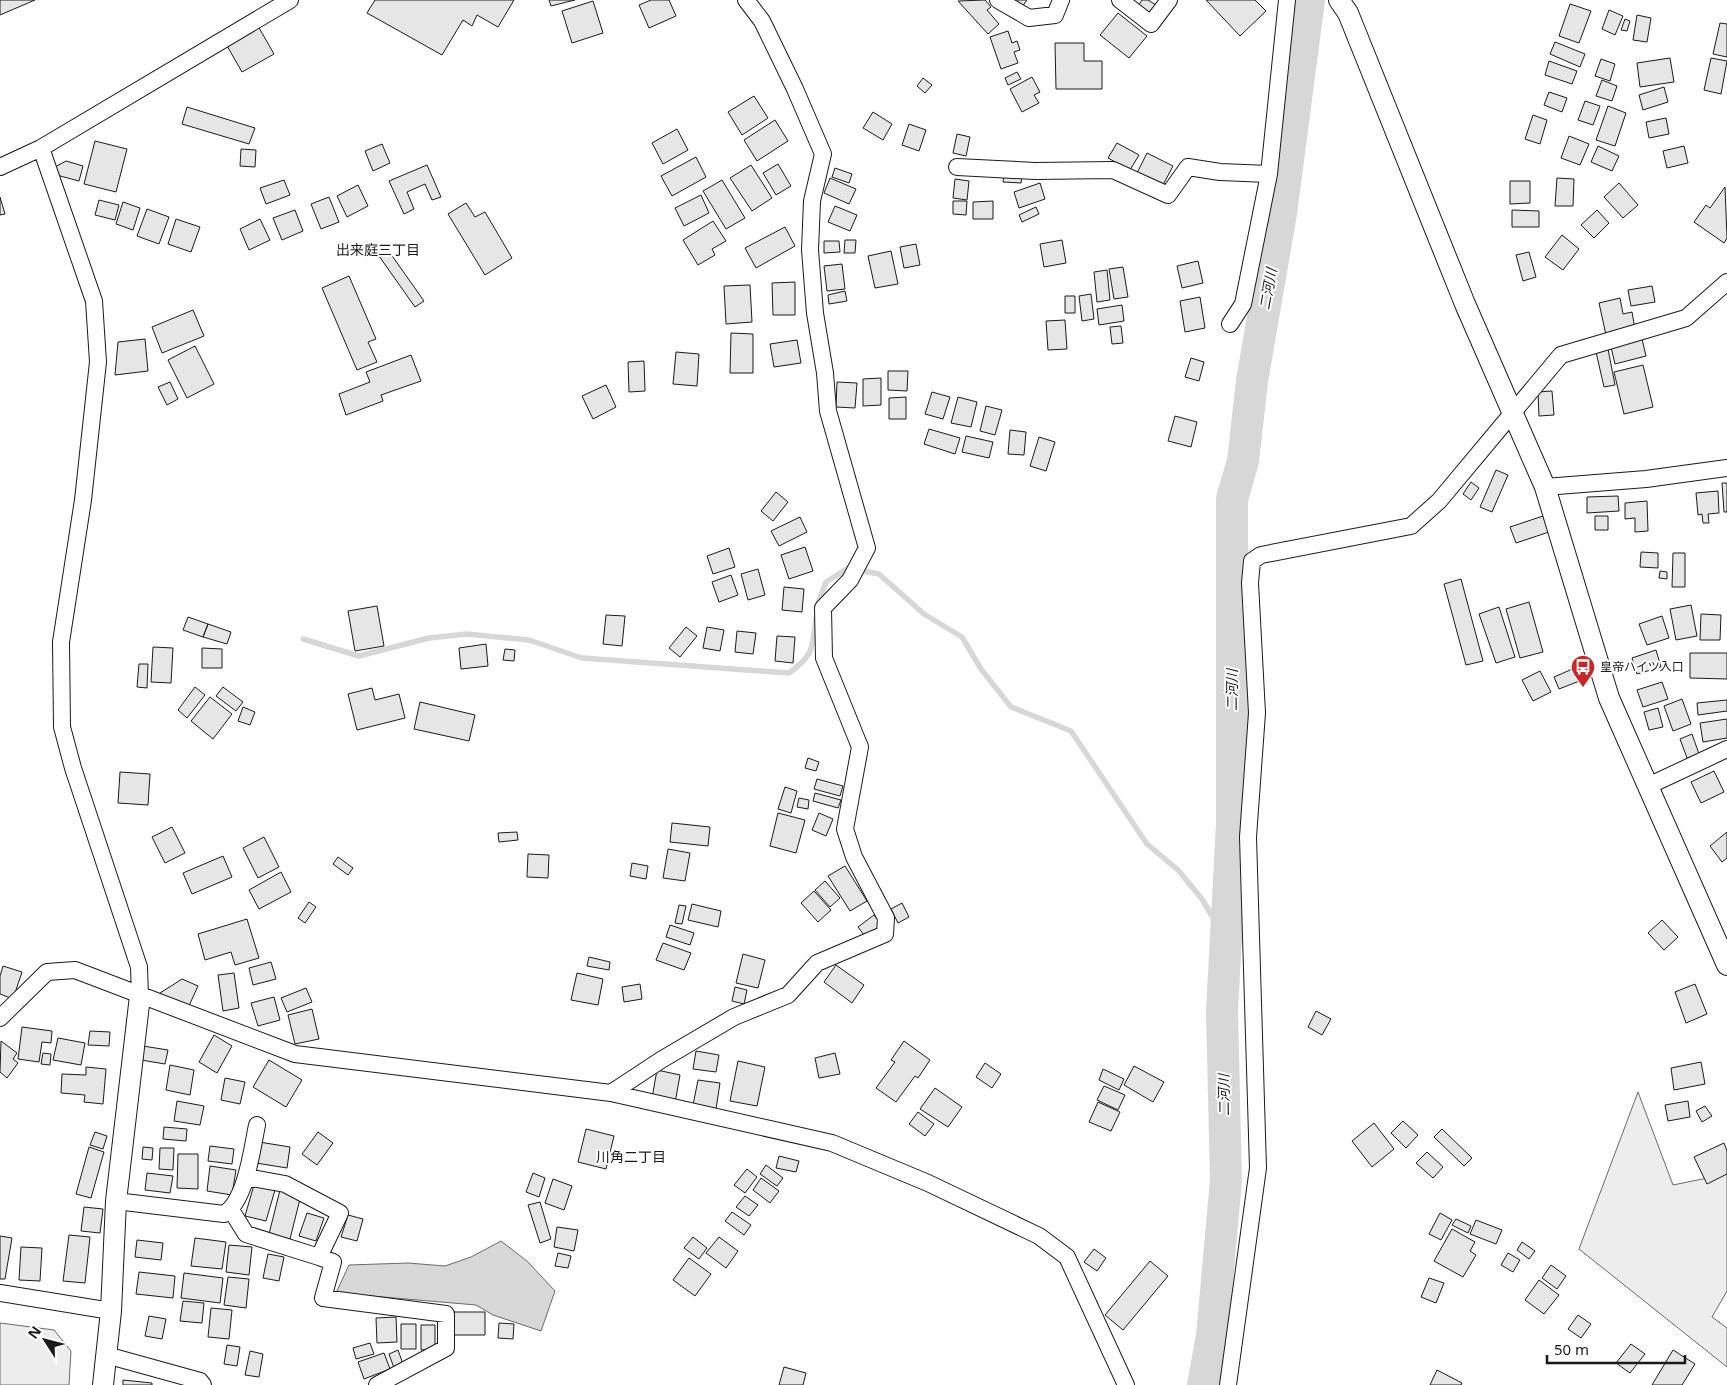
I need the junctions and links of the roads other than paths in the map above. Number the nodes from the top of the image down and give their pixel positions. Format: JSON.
{"nodes":[{"id":1,"x":290,"y":0,"type":"edge"},
{"id":2,"x":746,"y":0,"type":"edge"},
{"id":3,"x":998,"y":0,"type":"edge"},
{"id":4,"x":1061,"y":0,"type":"edge"},
{"id":5,"x":1120,"y":0,"type":"edge"},
{"id":6,"x":1169,"y":0,"type":"edge"},
{"id":7,"x":1287,"y":0,"type":"edge"},
{"id":8,"x":1339,"y":0,"type":"edge"},
{"id":9,"x":41,"y":148,"type":"junction"},
{"id":10,"x":0,"y":167,"type":"edge"},
{"id":11,"x":957,"y":167,"type":"dead end"},
{"id":12,"x":1269,"y":174,"type":"junction"},
{"id":13,"x":1727,"y":282,"type":"edge"},
{"id":14,"x":1230,"y":324,"type":"dead end"},
{"id":15,"x":1513,"y":414,"type":"junction"},
{"id":16,"x":1727,"y":468,"type":"edge"},
{"id":17,"x":1545,"y":487,"type":"junction"},
{"id":18,"x":1727,"y":749,"type":"edge"},
{"id":19,"x":1648,"y":786,"type":"junction"},
{"id":20,"x":1727,"y":965,"type":"edge"},
{"id":21,"x":140,"y":996,"type":"junction"},
{"id":22,"x":0,"y":1018,"type":"edge"},
{"id":23,"x":611,"y":1093,"type":"junction"},
{"id":24,"x":257,"y":1125,"type":"dead end"},
{"id":25,"x":246,"y":1177,"type":"junction"},
{"id":26,"x":116,"y":1200,"type":"junction"},
{"id":27,"x":231,"y":1210,"type":"junction"},
{"id":28,"x":319,"y":1257,"type":"junction"},
{"id":29,"x":0,"y":1293,"type":"edge"},
{"id":30,"x":111,"y":1311,"type":"junction"},
{"id":31,"x":106,"y":1355,"type":"junction"},
{"id":32,"x":103,"y":1385,"type":"edge"},
{"id":33,"x":203,"y":1385,"type":"edge"},
{"id":34,"x":377,"y":1385,"type":"edge"},
{"id":35,"x":1126,"y":1385,"type":"edge"},
{"id":36,"x":1228,"y":1385,"type":"edge"}],
"edges":[{"from":1,"to":9,"type":"street"},
{"from":2,"to":23,"type":"street"},
{"from":3,"to":4,"type":"street"},
{"from":5,"to":6,"type":"street"},
{"from":7,"to":12,"type":"street"},
{"from":8,"to":15,"type":"street"},
{"from":9,"to":10,"type":"street"},
{"from":9,"to":21,"type":"street"},
{"from":11,"to":12,"type":"street"},
{"from":12,"to":14,"type":"street"},
{"from":13,"to":15,"type":"street"},
{"from":15,"to":17,"type":"street"},
{"from":15,"to":36,"type":"street"},
{"from":16,"to":17,"type":"street"},
{"from":17,"to":19,"type":"street"},
{"from":18,"to":19,"type":"street"},
{"from":19,"to":20,"type":"street"},
{"from":21,"to":22,"type":"street"},
{"from":21,"to":23,"type":"street"},
{"from":21,"to":26,"type":"street"},
{"from":23,"to":35,"type":"street"},
{"from":24,"to":25,"type":"street"},
{"from":25,"to":27,"type":"street"},
{"from":25,"to":28,"type":"street"},
{"from":26,"to":27,"type":"street"},
{"from":26,"to":30,"type":"street"},
{"from":27,"to":28,"type":"street"},
{"from":28,"to":34,"type":"street"},
{"from":29,"to":30,"type":"street"},
{"from":30,"to":31,"type":"street"},
{"from":31,"to":32,"type":"street"},
{"from":31,"to":33,"type":"street"}]}
